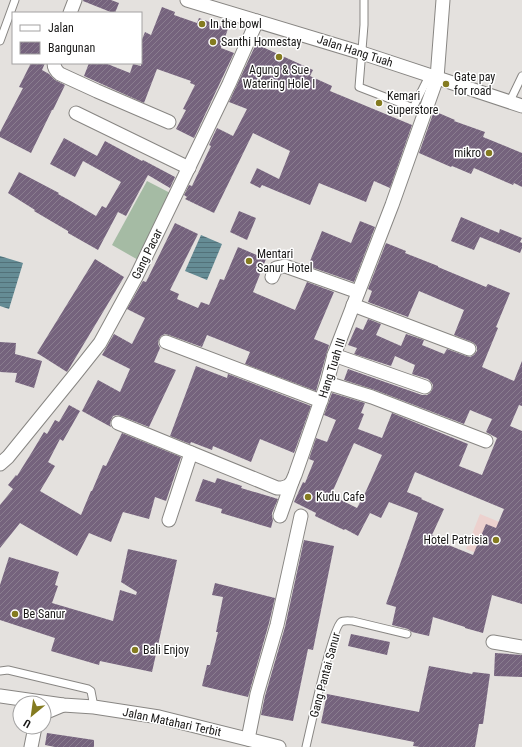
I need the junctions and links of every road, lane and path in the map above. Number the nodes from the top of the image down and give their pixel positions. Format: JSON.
{"nodes":[{"id":1,"x":15,"y":0,"type":"edge"},
{"id":2,"x":75,"y":0,"type":"edge"},
{"id":3,"x":187,"y":0,"type":"edge"},
{"id":4,"x":364,"y":0,"type":"edge"},
{"id":5,"x":442,"y":0,"type":"edge"},
{"id":6,"x":70,"y":12,"type":"edge"},
{"id":7,"x":257,"y":21,"type":"junction"},
{"id":8,"x":0,"y":41,"type":"edge"},
{"id":9,"x":362,"y":53,"type":"junction"},
{"id":10,"x":54,"y":64,"type":"edge"},
{"id":11,"x":522,"y":76,"type":"edge"},
{"id":12,"x":433,"y":77,"type":"junction"},
{"id":13,"x":516,"y":103,"type":"edge"},
{"id":14,"x":76,"y":113,"type":"dead end"},
{"id":15,"x":169,"y":122,"type":"dead end"},
{"id":16,"x":189,"y":168,"type":"junction"},
{"id":17,"x":272,"y":276,"type":"dead end"},
{"id":18,"x":358,"y":292,"type":"junction"},
{"id":19,"x":353,"y":306,"type":"junction"},
{"id":20,"x":166,"y":342,"type":"dead end"},
{"id":21,"x":469,"y":349,"type":"dead end"},
{"id":22,"x":334,"y":355,"type":"junction"},
{"id":23,"x":327,"y":383,"type":"junction"},
{"id":24,"x":425,"y":387,"type":"dead end"},
{"id":25,"x":321,"y":401,"type":"junction"},
{"id":26,"x":118,"y":423,"type":"dead end"},
{"id":27,"x":486,"y":441,"type":"dead end"},
{"id":28,"x":191,"y":453,"type":"junction"},
{"id":29,"x":0,"y":464,"type":"edge"},
{"id":30,"x":292,"y":482,"type":"junction"},
{"id":31,"x":280,"y":516,"type":"dead end"},
{"id":32,"x":301,"y":516,"type":"dead end"},
{"id":33,"x":169,"y":520,"type":"dead end"},
{"id":34,"x":407,"y":634,"type":"dead end"},
{"id":35,"x":493,"y":642,"type":"dead end"},
{"id":36,"x":522,"y":647,"type":"edge"},
{"id":37,"x":0,"y":671,"type":"edge"},
{"id":38,"x":0,"y":696,"type":"edge"},
{"id":39,"x":63,"y":705,"type":"junction"},
{"id":40,"x":94,"y":706,"type":"junction"},
{"id":41,"x":52,"y":710,"type":"edge"},
{"id":42,"x":33,"y":735,"type":"edge"},
{"id":43,"x":248,"y":739,"type":"junction"},
{"id":44,"x":31,"y":747,"type":"edge"},
{"id":45,"x":279,"y":747,"type":"edge"},
{"id":46,"x":306,"y":747,"type":"edge"}],
"edges":[{"from":1,"to":8,"type":"lane"},
{"from":2,"to":6,"type":"street"},
{"from":3,"to":7,"type":"street","name":"Jalan Hang Tuah"},
{"from":4,"to":9,"type":"lane"},
{"from":5,"to":12,"type":"street","name":"Hang Tuah III"},
{"from":7,"to":9,"type":"street","name":"Jalan Hang Tuah"},
{"from":7,"to":16,"type":"street","name":"Gang Pacar"},
{"from":9,"to":12,"type":"street","name":"Jalan Hang Tuah"},
{"from":9,"to":12,"type":"lane"},
{"from":10,"to":15,"type":"street"},
{"from":11,"to":13,"type":"lane"},
{"from":12,"to":13,"type":"street","name":"Jalan Hang Tuah"},
{"from":12,"to":18,"type":"street","name":"Hang Tuah III"},
{"from":14,"to":16,"type":"street"},
{"from":16,"to":29,"type":"street","name":"Gang Pacar"},
{"from":17,"to":18,"type":"street"},
{"from":18,"to":19,"type":"street","name":"Hang Tuah III"},
{"from":19,"to":21,"type":"street"},
{"from":19,"to":22,"type":"street","name":"Hang Tuah III"},
{"from":20,"to":25,"type":"street"},
{"from":22,"to":23,"type":"street","name":"Hang Tuah III"},
{"from":22,"to":24,"type":"street"},
{"from":23,"to":25,"type":"street","name":"Hang Tuah III"},
{"from":23,"to":27,"type":"street"},
{"from":25,"to":30,"type":"street","name":"Hang Tuah III"},
{"from":26,"to":28,"type":"street"},
{"from":28,"to":30,"type":"street"},
{"from":28,"to":33,"type":"street"},
{"from":30,"to":31,"type":"street","name":"Hang Tuah III"},
{"from":32,"to":43,"type":"street"},
{"from":34,"to":46,"type":"lane","name":"Gang Pantai Sanur"},
{"from":35,"to":36,"type":"street"},
{"from":37,"to":40,"type":"lane"},
{"from":38,"to":39,"type":"street","name":"Jalan Matahari Terbit"},
{"from":39,"to":40,"type":"street","name":"Jalan Matahari Terbit"},
{"from":39,"to":41,"type":"street","name":"Jalan Matahari Terbit"},
{"from":40,"to":43,"type":"street","name":"Jalan Matahari Terbit"},
{"from":42,"to":44,"type":"street"},
{"from":43,"to":45,"type":"street","name":"Jalan Matahari Terbit"}]}
